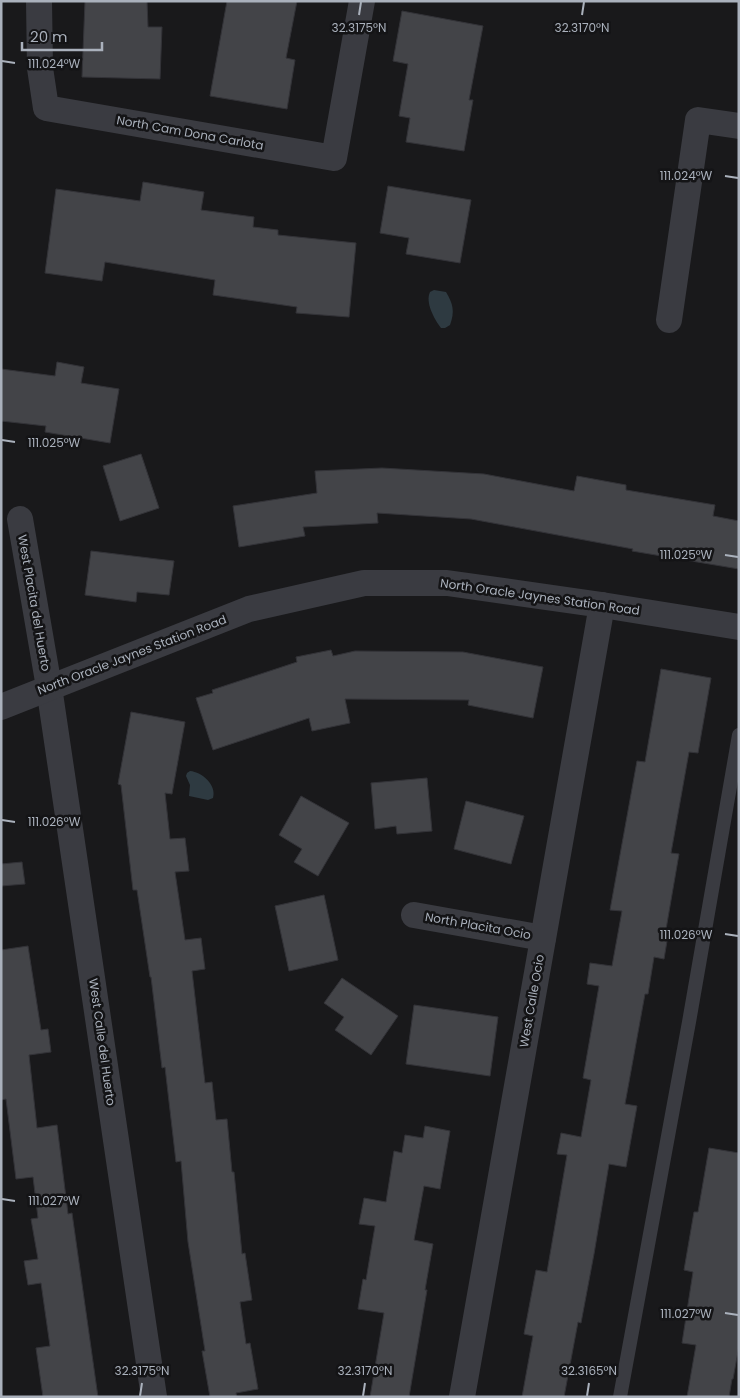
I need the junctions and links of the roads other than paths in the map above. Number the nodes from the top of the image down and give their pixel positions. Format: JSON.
{"nodes":[{"id":1,"x":39,"y":1,"type":"edge"},
{"id":2,"x":362,"y":1,"type":"edge"},
{"id":3,"x":739,"y":126,"type":"edge"},
{"id":4,"x":669,"y":320,"type":"dead end"},
{"id":5,"x":20,"y":519,"type":"dead end"},
{"id":6,"x":602,"y":605,"type":"junction"},
{"id":7,"x":739,"y":626,"type":"edge"},
{"id":8,"x":49,"y":687,"type":"junction"},
{"id":9,"x":1,"y":707,"type":"edge"},
{"id":10,"x":739,"y":735,"type":"edge"},
{"id":11,"x":414,"y":915,"type":"dead end"},
{"id":12,"x":543,"y":938,"type":"junction"},
{"id":13,"x":154,"y":1397,"type":"edge"},
{"id":14,"x":462,"y":1397,"type":"edge"},
{"id":15,"x":620,"y":1397,"type":"edge"}],
"edges":[{"from":1,"to":2,"type":"street","name":"North Cam Dona Carlota"},
{"from":3,"to":4,"type":"street"},
{"from":5,"to":8,"type":"street","name":"West Placita del Huerto"},
{"from":6,"to":7,"type":"street","name":"North Oracle Jaynes Station Road"},
{"from":6,"to":8,"type":"street","name":"North Oracle Jaynes Station Road"},
{"from":6,"to":12,"type":"street","name":"West Calle Ocio"},
{"from":8,"to":9,"type":"street","name":"North Oracle Jaynes Station Road"},
{"from":8,"to":13,"type":"street","name":"West Calle del Huerto"},
{"from":10,"to":15,"type":"lane"},
{"from":11,"to":12,"type":"street","name":"North Placita Ocio"},
{"from":12,"to":14,"type":"street","name":"West Calle Ocio"}]}
